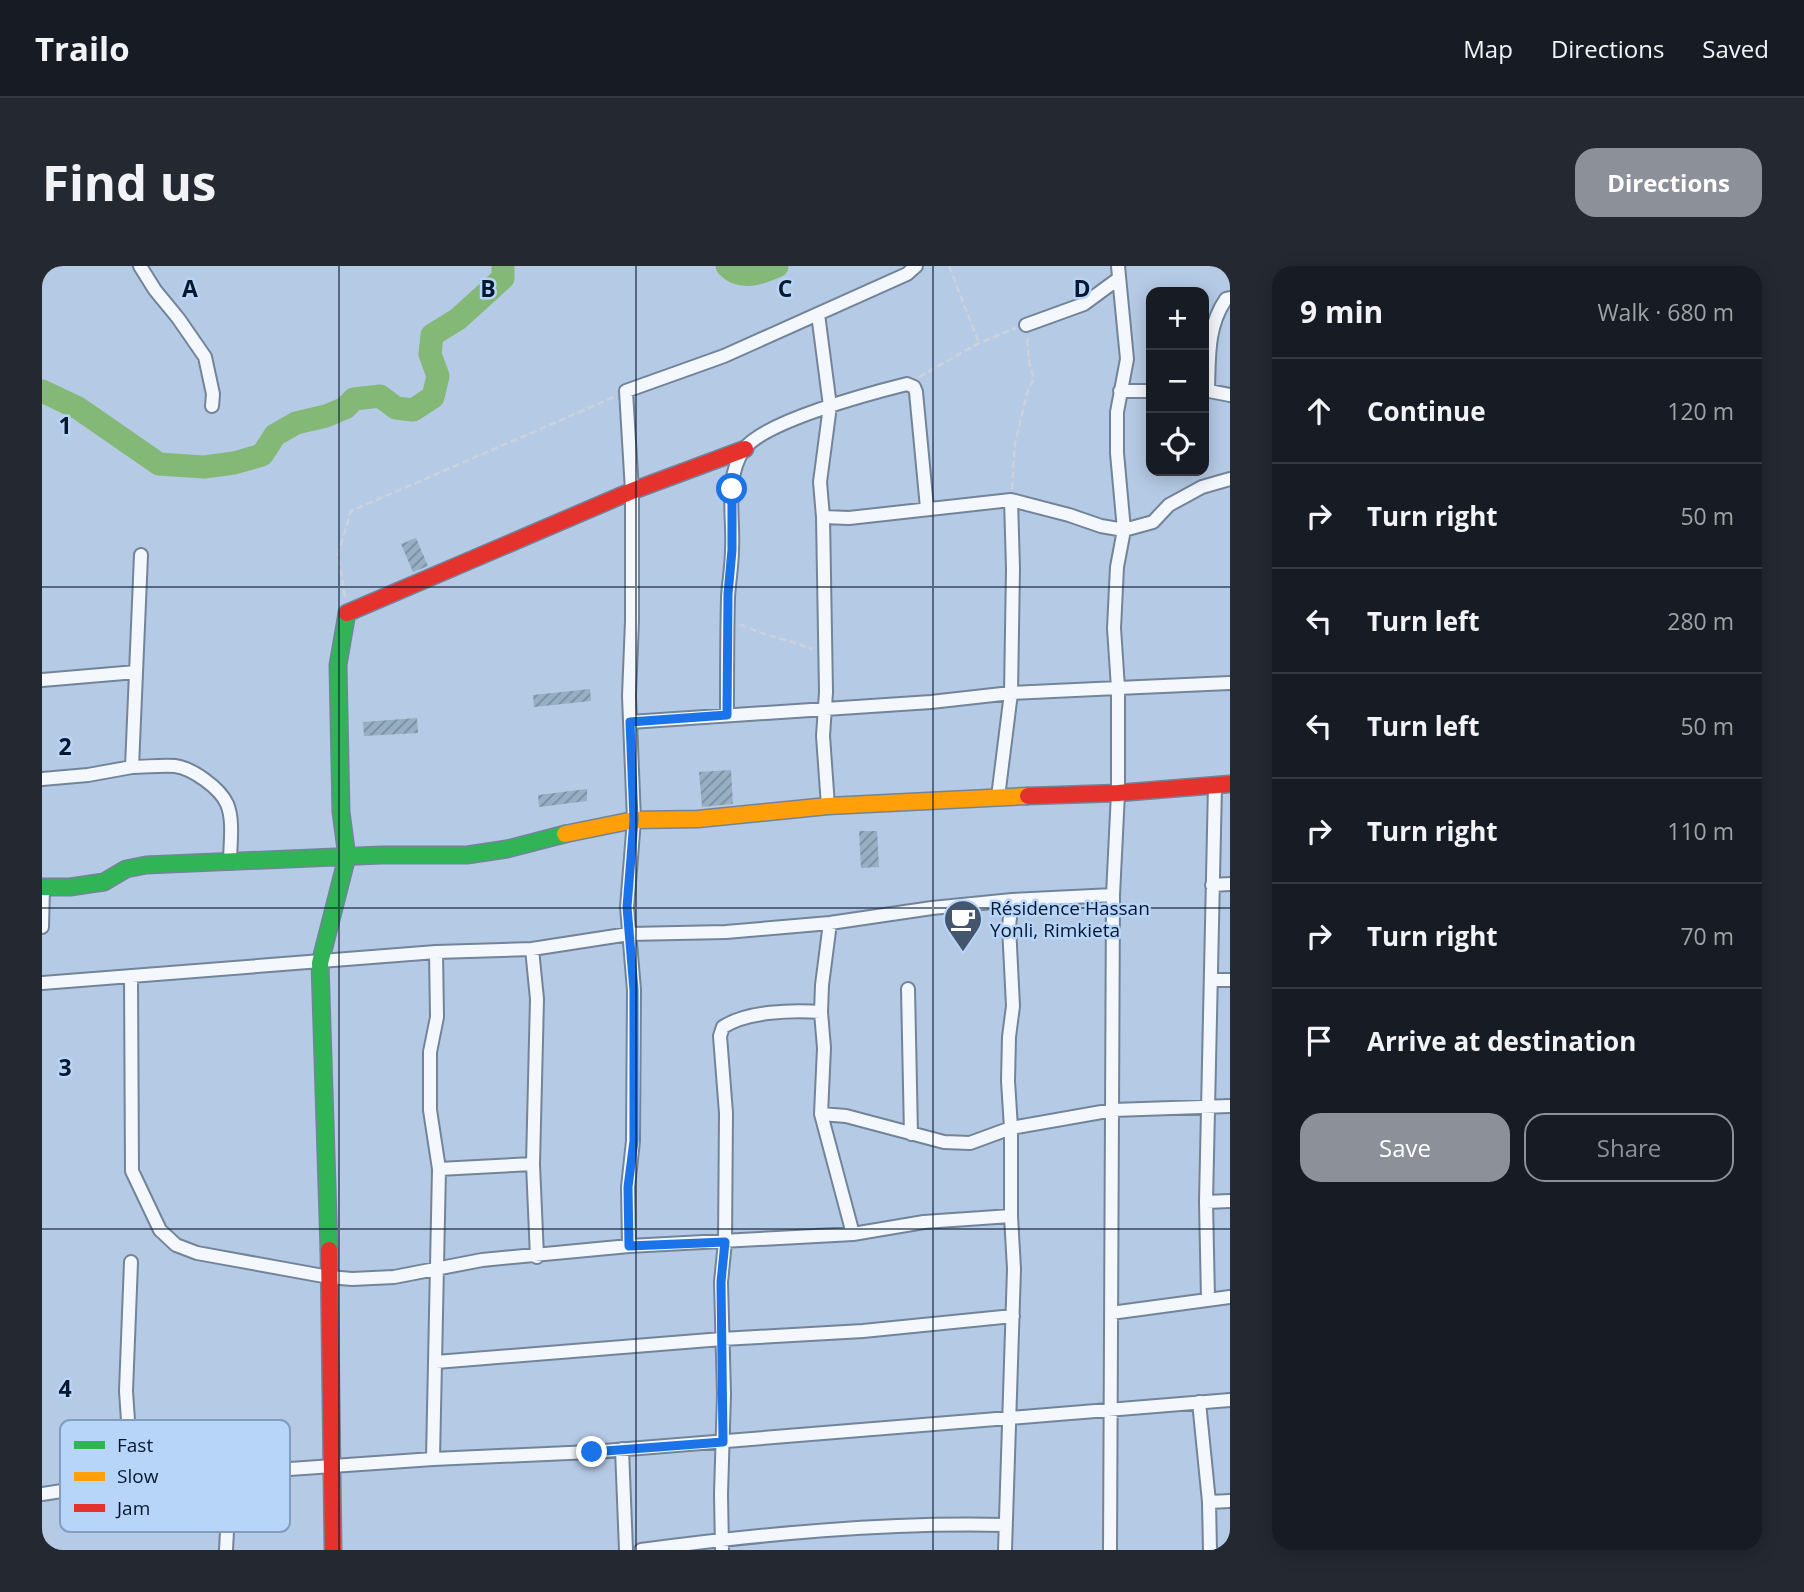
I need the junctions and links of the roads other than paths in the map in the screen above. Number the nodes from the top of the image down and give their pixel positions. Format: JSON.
{"nodes":[{"id":1,"x":140,"y":266,"type":"edge"},
{"id":2,"x":916,"y":266,"type":"edge"},
{"id":3,"x":1118,"y":273,"type":"edge"},
{"id":4,"x":1230,"y":298,"type":"edge"},
{"id":5,"x":818,"y":314,"type":"junction"},
{"id":6,"x":1026,"y":325,"type":"road end"},
{"id":7,"x":1209,"y":351,"type":"edge"},
{"id":8,"x":1120,"y":391,"type":"junction"},
{"id":9,"x":1146,"y":391,"type":"edge"},
{"id":10,"x":1209,"y":391,"type":"edge"},
{"id":11,"x":1230,"y":395,"type":"edge"},
{"id":12,"x":830,"y":405,"type":"junction"},
{"id":13,"x":212,"y":406,"type":"dead end"},
{"id":14,"x":744,"y":449,"type":"junction"},
{"id":15,"x":1230,"y":479,"type":"edge"},
{"id":16,"x":632,"y":491,"type":"junction"},
{"id":17,"x":1011,"y":500,"type":"junction"},
{"id":18,"x":927,"y":508,"type":"junction"},
{"id":19,"x":823,"y":517,"type":"junction"},
{"id":20,"x":1124,"y":530,"type":"junction"},
{"id":21,"x":141,"y":555,"type":"dead end"},
{"id":22,"x":136,"y":672,"type":"junction"},
{"id":23,"x":42,"y":681,"type":"edge"},
{"id":24,"x":1230,"y":683,"type":"edge"},
{"id":25,"x":1118,"y":688,"type":"junction"},
{"id":26,"x":1012,"y":693,"type":"junction"},
{"id":27,"x":826,"y":709,"type":"junction"},
{"id":28,"x":727,"y":715,"type":"junction"},
{"id":29,"x":630,"y":722,"type":"junction"},
{"id":30,"x":132,"y":767,"type":"junction"},
{"id":31,"x":42,"y":779,"type":"edge"},
{"id":32,"x":1223,"y":785,"type":"edge"},
{"id":33,"x":1118,"y":793,"type":"junction"},
{"id":34,"x":998,"y":797,"type":"junction"},
{"id":35,"x":828,"y":806,"type":"junction"},
{"id":36,"x":634,"y":820,"type":"junction"},
{"id":37,"x":347,"y":857,"type":"junction"},
{"id":38,"x":230,"y":863,"type":"junction"},
{"id":39,"x":1230,"y":884,"type":"edge"},
{"id":40,"x":1212,"y":885,"type":"junction"},
{"id":41,"x":43,"y":887,"type":"edge"},
{"id":42,"x":1113,"y":895,"type":"junction"},
{"id":43,"x":1012,"y":900,"type":"junction"},
{"id":44,"x":830,"y":923,"type":"junction"},
{"id":45,"x":42,"y":927,"type":"edge"},
{"id":46,"x":629,"y":934,"type":"junction"},
{"id":47,"x":533,"y":949,"type":"junction"},
{"id":48,"x":436,"y":952,"type":"junction"},
{"id":49,"x":320,"y":963,"type":"junction"},
{"id":50,"x":131,"y":975,"type":"junction"},
{"id":51,"x":1211,"y":980,"type":"junction"},
{"id":52,"x":1230,"y":980,"type":"edge"},
{"id":53,"x":42,"y":983,"type":"edge"},
{"id":54,"x":908,"y":989,"type":"dead end"},
{"id":55,"x":821,"y":1012,"type":"junction"},
{"id":56,"x":1230,"y":1106,"type":"edge"},
{"id":57,"x":1209,"y":1107,"type":"junction"},
{"id":58,"x":1114,"y":1110,"type":"junction"},
{"id":59,"x":821,"y":1114,"type":"junction"},
{"id":60,"x":1011,"y":1128,"type":"junction"},
{"id":61,"x":911,"y":1134,"type":"junction"},
{"id":62,"x":533,"y":1164,"type":"junction"},
{"id":63,"x":439,"y":1169,"type":"junction"},
{"id":64,"x":1230,"y":1200,"type":"edge"},
{"id":65,"x":1206,"y":1202,"type":"junction"},
{"id":66,"x":1011,"y":1216,"type":"junction"},
{"id":67,"x":853,"y":1234,"type":"junction"},
{"id":68,"x":725,"y":1242,"type":"junction"},
{"id":69,"x":629,"y":1246,"type":"junction"},
{"id":70,"x":537,"y":1257,"type":"junction"},
{"id":71,"x":131,"y":1262,"type":"dead end"},
{"id":72,"x":436,"y":1269,"type":"junction"},
{"id":73,"x":330,"y":1277,"type":"junction"},
{"id":74,"x":1230,"y":1297,"type":"edge"},
{"id":75,"x":1208,"y":1299,"type":"junction"},
{"id":76,"x":1111,"y":1313,"type":"junction"},
{"id":77,"x":1013,"y":1317,"type":"junction"},
{"id":78,"x":722,"y":1339,"type":"junction"},
{"id":79,"x":436,"y":1362,"type":"junction"},
{"id":80,"x":1230,"y":1400,"type":"edge"},
{"id":81,"x":1199,"y":1402,"type":"junction"},
{"id":82,"x":1111,"y":1410,"type":"junction"},
{"id":83,"x":1011,"y":1418,"type":"junction"},
{"id":84,"x":128,"y":1420,"type":"edge"},
{"id":85,"x":723,"y":1442,"type":"junction"},
{"id":86,"x":622,"y":1450,"type":"junction"},
{"id":87,"x":433,"y":1459,"type":"junction"},
{"id":88,"x":330,"y":1466,"type":"junction"},
{"id":89,"x":290,"y":1469,"type":"edge"},
{"id":90,"x":60,"y":1491,"type":"edge"},
{"id":91,"x":42,"y":1494,"type":"edge"},
{"id":92,"x":1230,"y":1501,"type":"edge"},
{"id":93,"x":1209,"y":1502,"type":"junction"},
{"id":94,"x":1006,"y":1525,"type":"junction"},
{"id":95,"x":227,"y":1532,"type":"edge"},
{"id":96,"x":722,"y":1545,"type":"edge"},
{"id":97,"x":226,"y":1550,"type":"edge"},
{"id":98,"x":332,"y":1550,"type":"edge"},
{"id":99,"x":626,"y":1550,"type":"edge"},
{"id":100,"x":641,"y":1550,"type":"edge"},
{"id":101,"x":1006,"y":1550,"type":"edge"},
{"id":102,"x":1110,"y":1550,"type":"edge"},
{"id":103,"x":1210,"y":1550,"type":"edge"}],
"edges":[{"from":1,"to":13,"type":"street"},
{"from":2,"to":5,"type":"street"},
{"from":3,"to":6,"type":"street"},
{"from":3,"to":8,"type":"street"},
{"from":4,"to":7,"type":"street"},
{"from":5,"to":12,"type":"street"},
{"from":5,"to":16,"type":"street"},
{"from":8,"to":9,"type":"street"},
{"from":8,"to":20,"type":"street"},
{"from":10,"to":11,"type":"street"},
{"from":12,"to":14,"type":"street"},
{"from":12,"to":18,"type":"street"},
{"from":12,"to":19,"type":"street"},
{"from":14,"to":16,"type":"street"},
{"from":14,"to":28,"type":"street"},
{"from":15,"to":20,"type":"street"},
{"from":16,"to":29,"type":"street"},
{"from":16,"to":37,"type":"street"},
{"from":17,"to":18,"type":"street"},
{"from":17,"to":20,"type":"street"},
{"from":17,"to":26,"type":"street"},
{"from":18,"to":19,"type":"street"},
{"from":19,"to":27,"type":"street"},
{"from":20,"to":25,"type":"street"},
{"from":21,"to":22,"type":"street"},
{"from":22,"to":23,"type":"street"},
{"from":22,"to":30,"type":"street"},
{"from":24,"to":25,"type":"street"},
{"from":25,"to":26,"type":"street"},
{"from":25,"to":33,"type":"street"},
{"from":26,"to":27,"type":"street"},
{"from":26,"to":34,"type":"street"},
{"from":27,"to":28,"type":"street"},
{"from":27,"to":35,"type":"street"},
{"from":28,"to":29,"type":"street"},
{"from":29,"to":36,"type":"street"},
{"from":30,"to":31,"type":"street"},
{"from":30,"to":38,"type":"street"},
{"from":32,"to":33,"type":"street"},
{"from":32,"to":40,"type":"street"},
{"from":33,"to":34,"type":"street"},
{"from":33,"to":42,"type":"street"},
{"from":34,"to":35,"type":"street"},
{"from":35,"to":36,"type":"street"},
{"from":36,"to":37,"type":"street"},
{"from":36,"to":46,"type":"street"},
{"from":37,"to":38,"type":"street"},
{"from":37,"to":49,"type":"street"},
{"from":38,"to":41,"type":"street"},
{"from":39,"to":40,"type":"street"},
{"from":40,"to":51,"type":"street"},
{"from":41,"to":45,"type":"street"},
{"from":42,"to":43,"type":"street"},
{"from":42,"to":58,"type":"street"},
{"from":43,"to":44,"type":"street"},
{"from":43,"to":60,"type":"street"},
{"from":44,"to":46,"type":"street"},
{"from":44,"to":55,"type":"street"},
{"from":46,"to":47,"type":"street"},
{"from":46,"to":69,"type":"street"},
{"from":47,"to":48,"type":"street"},
{"from":47,"to":62,"type":"street"},
{"from":48,"to":49,"type":"street"},
{"from":48,"to":63,"type":"street"},
{"from":49,"to":50,"type":"street"},
{"from":49,"to":73,"type":"street"},
{"from":50,"to":53,"type":"street"},
{"from":50,"to":73,"type":"street"},
{"from":51,"to":52,"type":"street"},
{"from":51,"to":57,"type":"street"},
{"from":54,"to":61,"type":"street"},
{"from":55,"to":59,"type":"street"},
{"from":55,"to":68,"type":"street"},
{"from":56,"to":57,"type":"street"},
{"from":57,"to":58,"type":"street"},
{"from":57,"to":65,"type":"street"},
{"from":58,"to":60,"type":"street"},
{"from":58,"to":76,"type":"street"},
{"from":59,"to":61,"type":"street"},
{"from":59,"to":67,"type":"street"},
{"from":60,"to":61,"type":"street"},
{"from":60,"to":66,"type":"street"},
{"from":62,"to":63,"type":"street"},
{"from":62,"to":70,"type":"street"},
{"from":63,"to":72,"type":"street"},
{"from":64,"to":65,"type":"street"},
{"from":65,"to":75,"type":"street"},
{"from":66,"to":67,"type":"street"},
{"from":66,"to":77,"type":"street"},
{"from":67,"to":68,"type":"street"},
{"from":68,"to":69,"type":"street"},
{"from":68,"to":78,"type":"street"},
{"from":69,"to":70,"type":"street"},
{"from":70,"to":72,"type":"street"},
{"from":71,"to":84,"type":"street"},
{"from":72,"to":73,"type":"street"},
{"from":72,"to":79,"type":"street"},
{"from":73,"to":88,"type":"street"},
{"from":74,"to":75,"type":"street"},
{"from":75,"to":76,"type":"street"},
{"from":76,"to":82,"type":"street"},
{"from":77,"to":78,"type":"street"},
{"from":77,"to":83,"type":"street"},
{"from":78,"to":79,"type":"street"},
{"from":78,"to":85,"type":"street"},
{"from":79,"to":87,"type":"street"},
{"from":80,"to":81,"type":"street"},
{"from":81,"to":82,"type":"street"},
{"from":81,"to":93,"type":"street"},
{"from":82,"to":83,"type":"street"},
{"from":82,"to":102,"type":"street"},
{"from":83,"to":85,"type":"street"},
{"from":83,"to":94,"type":"street"},
{"from":85,"to":86,"type":"street"},
{"from":85,"to":96,"type":"street"},
{"from":86,"to":87,"type":"street"},
{"from":86,"to":99,"type":"street"},
{"from":87,"to":88,"type":"street"},
{"from":88,"to":89,"type":"street"},
{"from":88,"to":98,"type":"street"},
{"from":90,"to":91,"type":"street"},
{"from":92,"to":93,"type":"street"},
{"from":93,"to":103,"type":"street"},
{"from":94,"to":96,"type":"street"},
{"from":94,"to":101,"type":"street"},
{"from":95,"to":97,"type":"street"},
{"from":96,"to":100,"type":"street"}]}
